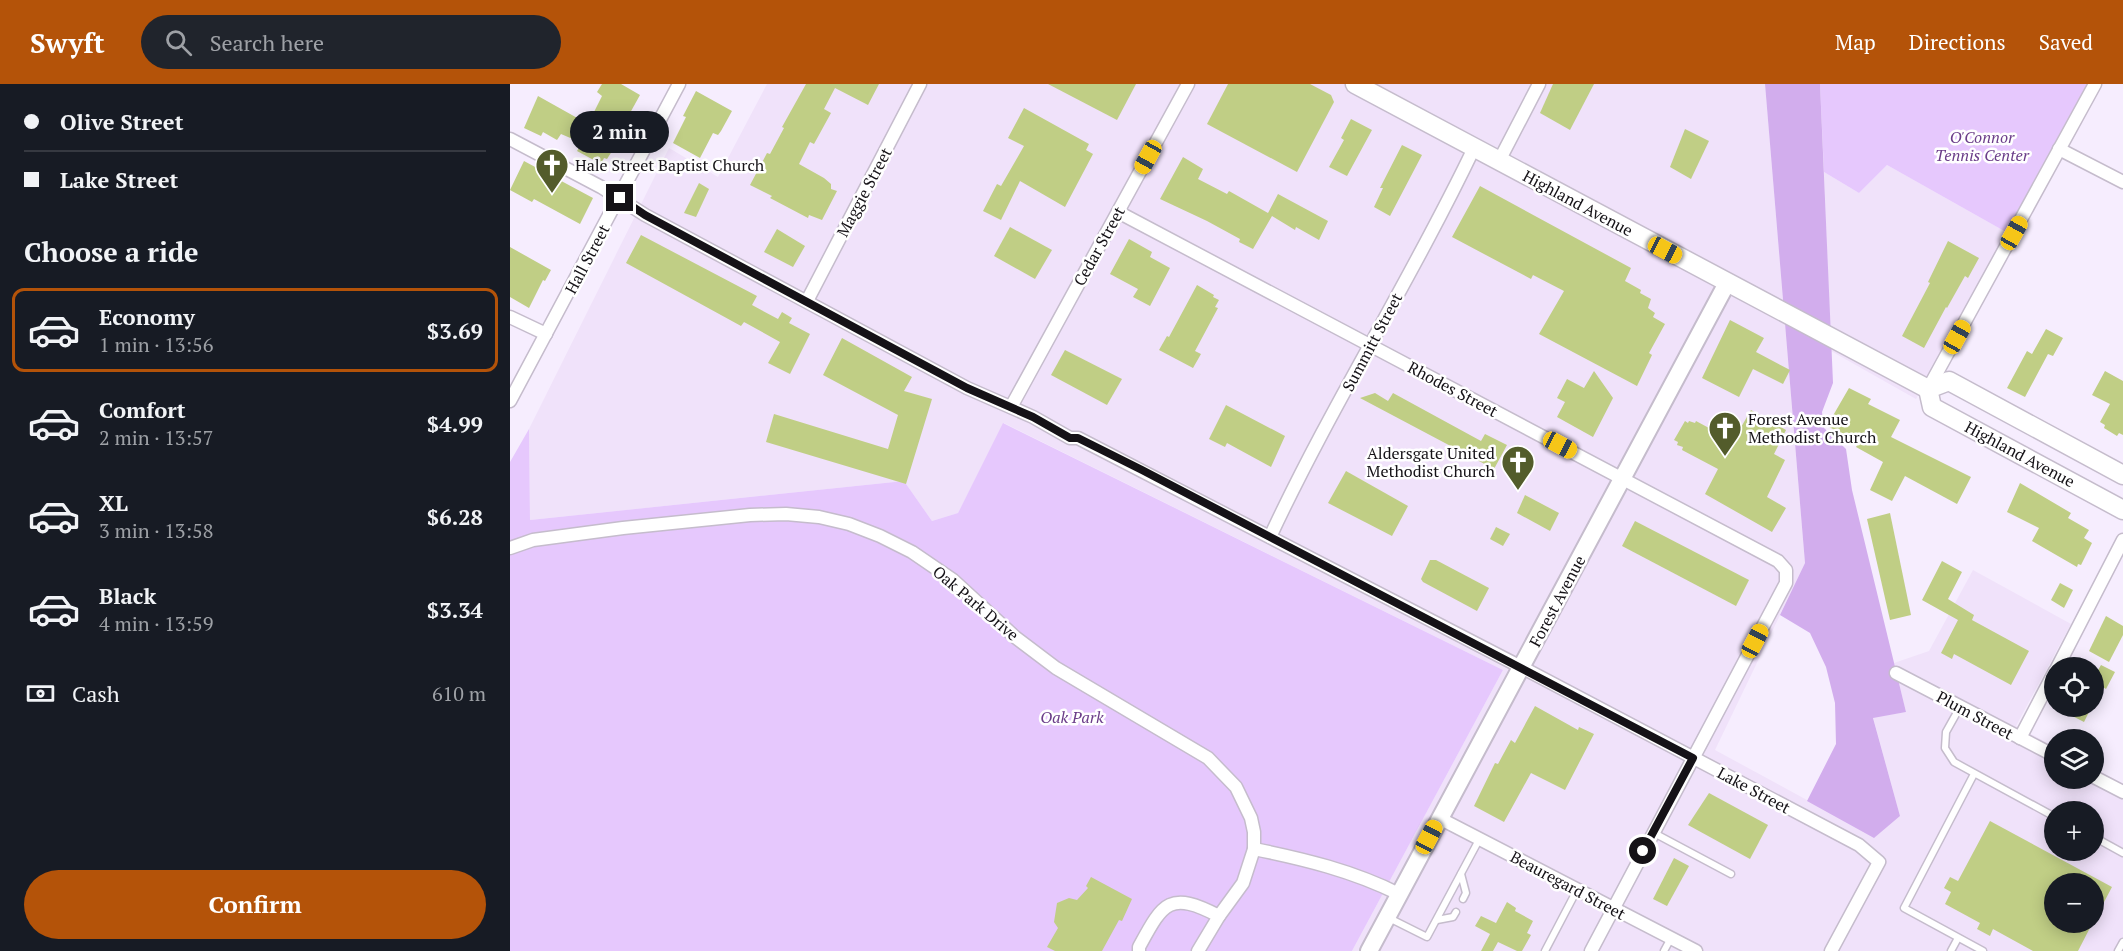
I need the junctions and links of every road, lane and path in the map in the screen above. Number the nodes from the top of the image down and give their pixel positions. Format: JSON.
{"nodes":[{"id":1,"x":679,"y":84,"type":"edge"},
{"id":2,"x":920,"y":84,"type":"edge"},
{"id":3,"x":1188,"y":84,"type":"edge"},
{"id":4,"x":1354,"y":84,"type":"edge"},
{"id":5,"x":1539,"y":84,"type":"edge"},
{"id":6,"x":2095,"y":84,"type":"edge"},
{"id":7,"x":510,"y":139,"type":"edge"},
{"id":8,"x":1474,"y":148,"type":"junction"},
{"id":9,"x":2060,"y":149,"type":"junction"},
{"id":10,"x":1499,"y":161,"type":"junction"},
{"id":11,"x":2123,"y":182,"type":"edge"},
{"id":12,"x":620,"y":198,"type":"junction"},
{"id":13,"x":1118,"y":212,"type":"junction"},
{"id":14,"x":1727,"y":283,"type":"junction"},
{"id":15,"x":807,"y":301,"type":"junction"},
{"id":16,"x":510,"y":317,"type":"edge"},
{"id":17,"x":546,"y":334,"type":"junction"},
{"id":18,"x":1370,"y":345,"type":"junction"},
{"id":19,"x":1928,"y":389,"type":"junction"},
{"id":20,"x":510,"y":401,"type":"edge"},
{"id":21,"x":1011,"y":407,"type":"junction"},
{"id":22,"x":2123,"y":475,"type":"edge"},
{"id":23,"x":1623,"y":478,"type":"junction"},
{"id":24,"x":2123,"y":510,"type":"edge"},
{"id":25,"x":1270,"y":537,"type":"junction"},
{"id":26,"x":2123,"y":540,"type":"edge"},
{"id":27,"x":510,"y":548,"type":"edge"},
{"id":28,"x":2062,"y":657,"type":"edge"},
{"id":29,"x":1521,"y":668,"type":"junction"},
{"id":30,"x":1896,"y":673,"type":"dead end"},
{"id":31,"x":2044,"y":692,"type":"edge"},
{"id":32,"x":1960,"y":707,"type":"junction"},
{"id":33,"x":2020,"y":738,"type":"junction"},
{"id":34,"x":2044,"y":750,"type":"edge"},
{"id":35,"x":1693,"y":758,"type":"junction"},
{"id":36,"x":1974,"y":774,"type":"junction"},
{"id":37,"x":2104,"y":782,"type":"edge"},
{"id":38,"x":2123,"y":792,"type":"edge"},
{"id":39,"x":2044,"y":811,"type":"edge"},
{"id":40,"x":1439,"y":818,"type":"junction"},
{"id":41,"x":1653,"y":832,"type":"junction"},
{"id":42,"x":1480,"y":838,"type":"junction"},
{"id":43,"x":2104,"y":843,"type":"edge"},
{"id":44,"x":1254,"y":849,"type":"junction"},
{"id":45,"x":2123,"y":853,"type":"edge"},
{"id":46,"x":1461,"y":874,"type":"junction"},
{"id":47,"x":1731,"y":874,"type":"dead end"},
{"id":48,"x":1576,"y":890,"type":"junction"},
{"id":49,"x":1399,"y":894,"type":"junction"},
{"id":50,"x":1463,"y":899,"type":"dead end"},
{"id":51,"x":1613,"y":909,"type":"junction"},
{"id":52,"x":1456,"y":912,"type":"dead end"},
{"id":53,"x":1219,"y":916,"type":"junction"},
{"id":54,"x":1387,"y":916,"type":"junction"},
{"id":55,"x":1437,"y":920,"type":"junction"},
{"id":56,"x":1671,"y":938,"type":"junction"},
{"id":57,"x":1958,"y":938,"type":"junction"},
{"id":58,"x":2123,"y":942,"type":"edge"},
{"id":59,"x":1139,"y":951,"type":"edge"},
{"id":60,"x":1198,"y":951,"type":"edge"},
{"id":61,"x":1368,"y":951,"type":"edge"},
{"id":62,"x":1545,"y":951,"type":"edge"},
{"id":63,"x":1591,"y":951,"type":"edge"},
{"id":64,"x":1664,"y":951,"type":"edge"},
{"id":65,"x":1696,"y":951,"type":"edge"},
{"id":66,"x":1831,"y":951,"type":"edge"},
{"id":67,"x":1951,"y":951,"type":"edge"},
{"id":68,"x":1983,"y":951,"type":"edge"},
{"id":69,"x":2118,"y":951,"type":"edge"}],
"edges":[{"from":1,"to":12,"type":"street","name":"Hall Street"},
{"from":2,"to":15,"type":"street","name":"Maggie Street"},
{"from":3,"to":13,"type":"street","name":"Cedar Street"},
{"from":4,"to":8,"type":"main road","name":"Highland Avenue"},
{"from":5,"to":10,"type":"street"},
{"from":6,"to":9,"type":"street"},
{"from":7,"to":12,"type":"street","name":"Lake Street"},
{"from":8,"to":10,"type":"main road","name":"Highland Avenue"},
{"from":8,"to":18,"type":"street","name":"Summitt Street"},
{"from":9,"to":11,"type":"street"},
{"from":9,"to":19,"type":"street"},
{"from":10,"to":14,"type":"main road","name":"Highland Avenue"},
{"from":12,"to":15,"type":"street","name":"Lake Street"},
{"from":12,"to":17,"type":"street","name":"Hall Street"},
{"from":13,"to":18,"type":"street","name":"Rhodes Street"},
{"from":13,"to":21,"type":"street","name":"Cedar Street"},
{"from":14,"to":19,"type":"main road","name":"Highland Avenue"},
{"from":14,"to":23,"type":"street","name":"Forest Avenue"},
{"from":15,"to":21,"type":"street","name":"Lake Street"},
{"from":16,"to":17,"type":"street"},
{"from":17,"to":20,"type":"street","name":"Hall Street"},
{"from":18,"to":23,"type":"street","name":"Rhodes Street"},
{"from":18,"to":25,"type":"street","name":"Summitt Street"},
{"from":19,"to":22,"type":"main road","name":"Highland Avenue"},
{"from":19,"to":24,"type":"main road","name":"Highland Avenue"},
{"from":21,"to":25,"type":"street","name":"Lake Street"},
{"from":23,"to":29,"type":"street","name":"Forest Avenue"},
{"from":23,"to":35,"type":"street","name":"Rhodes Street"},
{"from":25,"to":29,"type":"street","name":"Lake Street"},
{"from":26,"to":28,"type":"street"},
{"from":27,"to":44,"type":"street","name":"Oak Park Drive"},
{"from":29,"to":35,"type":"street","name":"Lake Street"},
{"from":29,"to":40,"type":"street","name":"Forest Avenue"},
{"from":30,"to":32,"type":"street","name":"Plum Street"},
{"from":31,"to":33,"type":"street"},
{"from":32,"to":33,"type":"street","name":"Plum Street"},
{"from":32,"to":36,"type":"lane"},
{"from":33,"to":34,"type":"street","name":"Plum Street"},
{"from":35,"to":41,"type":"street"},
{"from":35,"to":66,"type":"street","name":"Lake Street"},
{"from":36,"to":39,"type":"lane"},
{"from":36,"to":57,"type":"lane"},
{"from":37,"to":38,"type":"street"},
{"from":40,"to":42,"type":"street","name":"Beauregard Street"},
{"from":40,"to":49,"type":"street","name":"Forest Avenue"},
{"from":41,"to":47,"type":"lane"},
{"from":41,"to":51,"type":"street"},
{"from":42,"to":46,"type":"lane"},
{"from":42,"to":48,"type":"street","name":"Beauregard Street"},
{"from":43,"to":45,"type":"lane"},
{"from":44,"to":49,"type":"street"},
{"from":44,"to":53,"type":"street","name":"Oak Park Drive"},
{"from":46,"to":50,"type":"lane"},
{"from":46,"to":55,"type":"lane"},
{"from":48,"to":51,"type":"street","name":"Beauregard Street"},
{"from":48,"to":62,"type":"lane"},
{"from":49,"to":54,"type":"street","name":"Forest Avenue"},
{"from":51,"to":56,"type":"street","name":"Beauregard Street"},
{"from":51,"to":63,"type":"street"},
{"from":52,"to":55,"type":"lane"},
{"from":53,"to":59,"type":"street"},
{"from":53,"to":60,"type":"street","name":"Oak Park Drive"},
{"from":54,"to":55,"type":"lane"},
{"from":54,"to":61,"type":"street","name":"Forest Avenue"},
{"from":56,"to":64,"type":"lane"},
{"from":56,"to":65,"type":"street","name":"Beauregard Street"},
{"from":57,"to":67,"type":"lane"},
{"from":57,"to":68,"type":"lane"},
{"from":58,"to":69,"type":"lane"}]}
